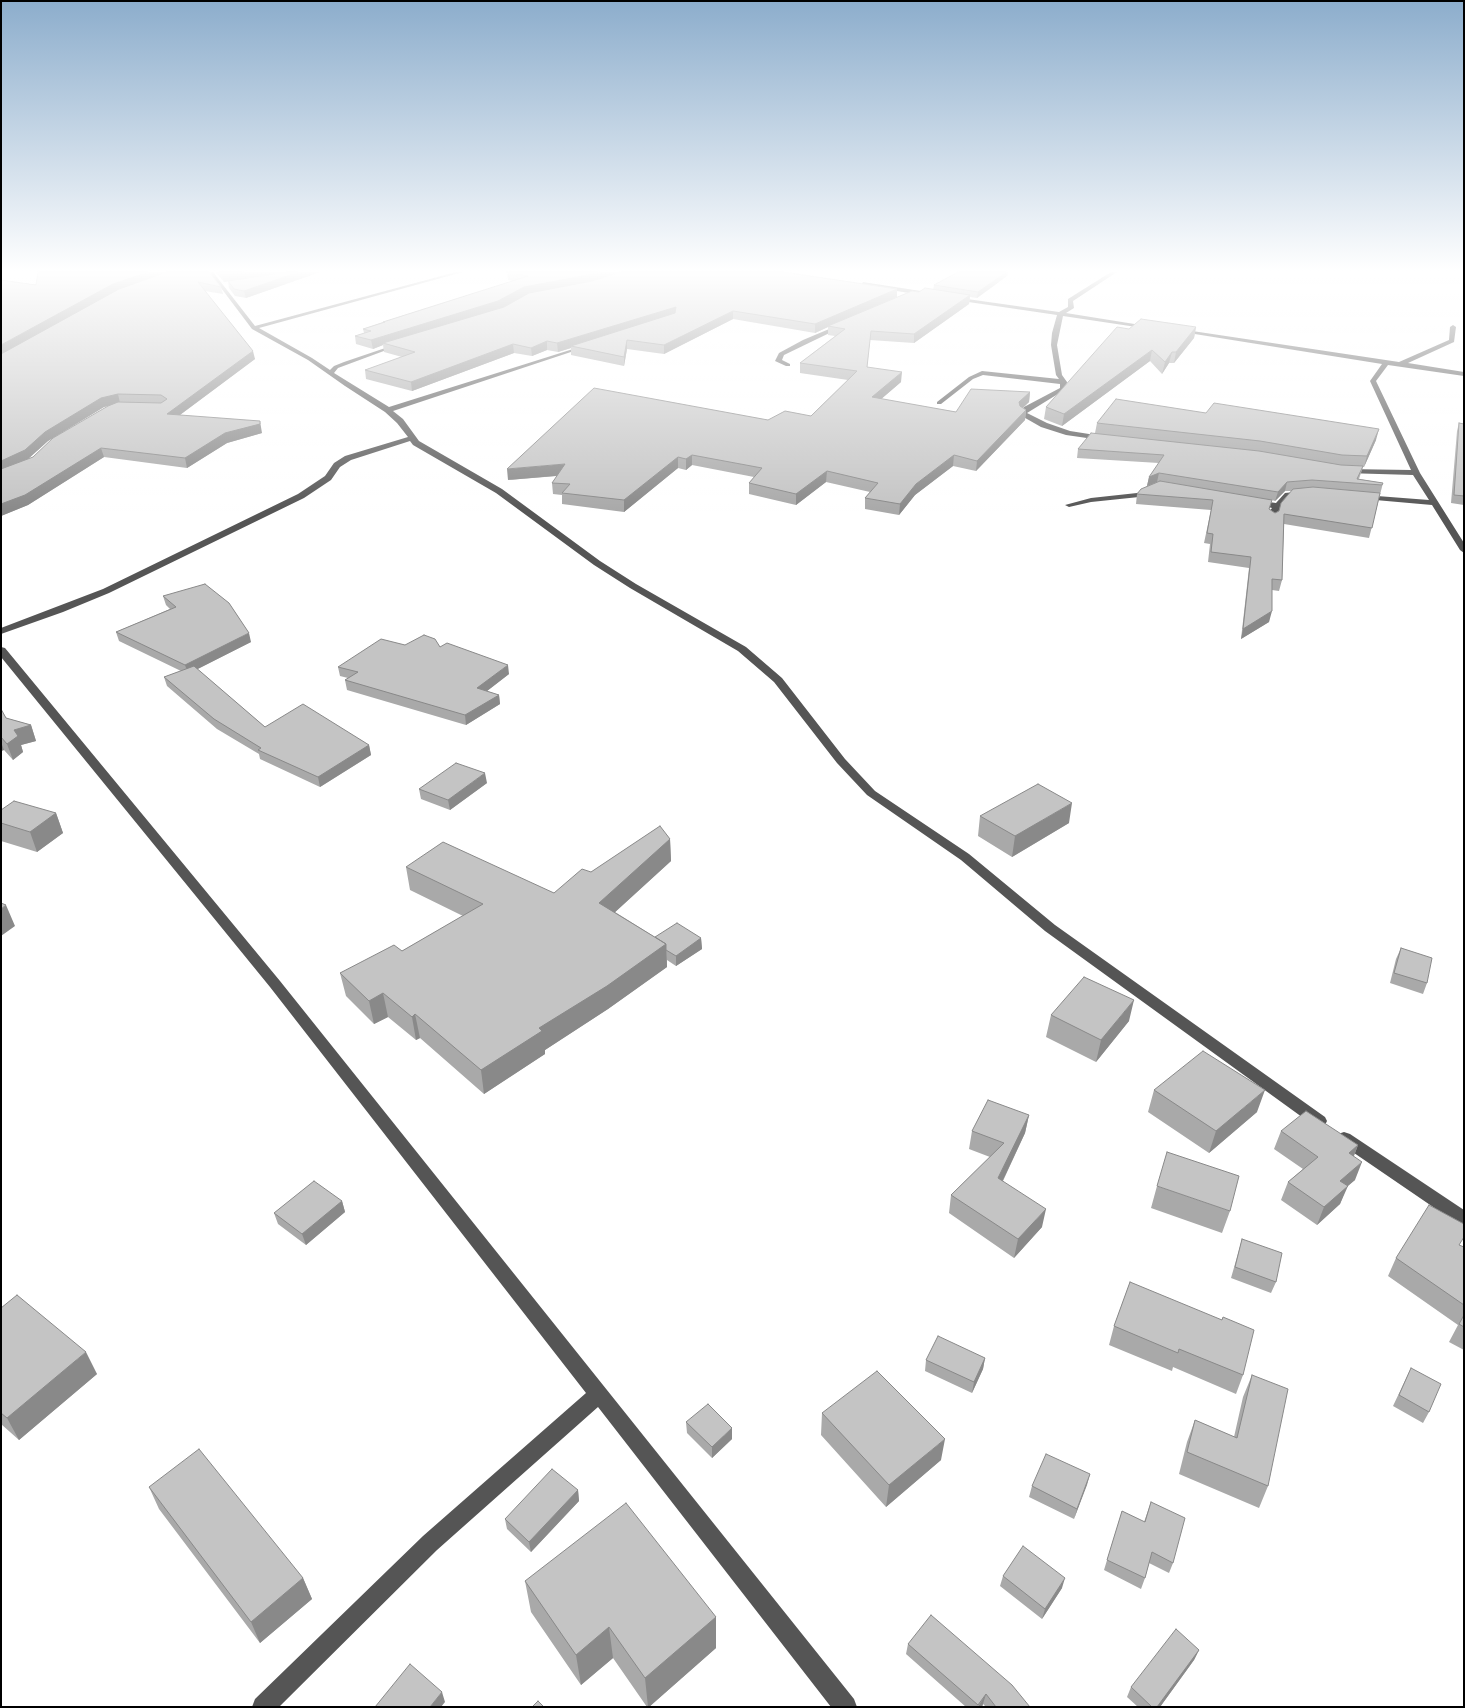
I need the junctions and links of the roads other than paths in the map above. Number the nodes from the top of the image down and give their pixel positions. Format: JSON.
{"nodes":[{"id":1,"x":296,"y":352,"type":"edge"},
{"id":2,"x":378,"y":352,"type":"edge"},
{"id":3,"x":564,"y":352,"type":"edge"},
{"id":4,"x":785,"y":352,"type":"edge"},
{"id":5,"x":1055,"y":352,"type":"edge"},
{"id":6,"x":1312,"y":352,"type":"edge"},
{"id":7,"x":1428,"y":352,"type":"edge"},
{"id":8,"x":1386,"y":363,"type":"junction"},
{"id":9,"x":1400,"y":364,"type":"junction"},
{"id":10,"x":788,"y":365,"type":"dead end"},
{"id":11,"x":330,"y":373,"type":"junction"},
{"id":12,"x":1464,"y":374,"type":"edge"},
{"id":13,"x":1064,"y":382,"type":"junction"},
{"id":14,"x":939,"y":403,"type":"dead end"},
{"id":15,"x":388,"y":410,"type":"junction"},
{"id":16,"x":411,"y":438,"type":"junction"},
{"id":17,"x":1112,"y":440,"type":"edge"},
{"id":18,"x":1339,"y":470,"type":"edge"},
{"id":19,"x":1416,"y":473,"type":"junction"},
{"id":20,"x":1157,"y":486,"type":"edge"},
{"id":21,"x":1310,"y":492,"type":"edge"},
{"id":22,"x":1354,"y":496,"type":"edge"},
{"id":23,"x":1250,"y":502,"type":"edge"},
{"id":24,"x":1434,"y":503,"type":"junction"},
{"id":25,"x":1069,"y":505,"type":"dead end"},
{"id":26,"x":1277,"y":506,"type":"junction"},
{"id":27,"x":1272,"y":518,"type":"edge"},
{"id":28,"x":1464,"y":550,"type":"edge"},
{"id":29,"x":1,"y":631,"type":"edge"},
{"id":30,"x":1,"y":650,"type":"edge"},
{"id":31,"x":1464,"y":1219,"type":"edge"},
{"id":32,"x":599,"y":1394,"type":"junction"},
{"id":33,"x":263,"y":1707,"type":"edge"},
{"id":34,"x":846,"y":1707,"type":"edge"}],
"edges":[{"from":1,"to":11,"type":"street"},
{"from":2,"to":11,"type":"street"},
{"from":3,"to":15,"type":"street"},
{"from":4,"to":10,"type":"street"},
{"from":5,"to":13,"type":"street"},
{"from":6,"to":8,"type":"street"},
{"from":7,"to":9,"type":"street"},
{"from":8,"to":9,"type":"street"},
{"from":8,"to":19,"type":"street"},
{"from":9,"to":12,"type":"street"},
{"from":11,"to":15,"type":"street"},
{"from":13,"to":14,"type":"street"},
{"from":13,"to":17,"type":"street"},
{"from":15,"to":16,"type":"street"},
{"from":16,"to":29,"type":"street"},
{"from":16,"to":31,"type":"street"},
{"from":18,"to":19,"type":"street"},
{"from":19,"to":24,"type":"street"},
{"from":20,"to":25,"type":"street"},
{"from":21,"to":26,"type":"street"},
{"from":22,"to":24,"type":"street"},
{"from":23,"to":26,"type":"street"},
{"from":24,"to":28,"type":"street"},
{"from":26,"to":27,"type":"street"},
{"from":30,"to":32,"type":"street"},
{"from":32,"to":33,"type":"street"},
{"from":32,"to":34,"type":"street"}]}
